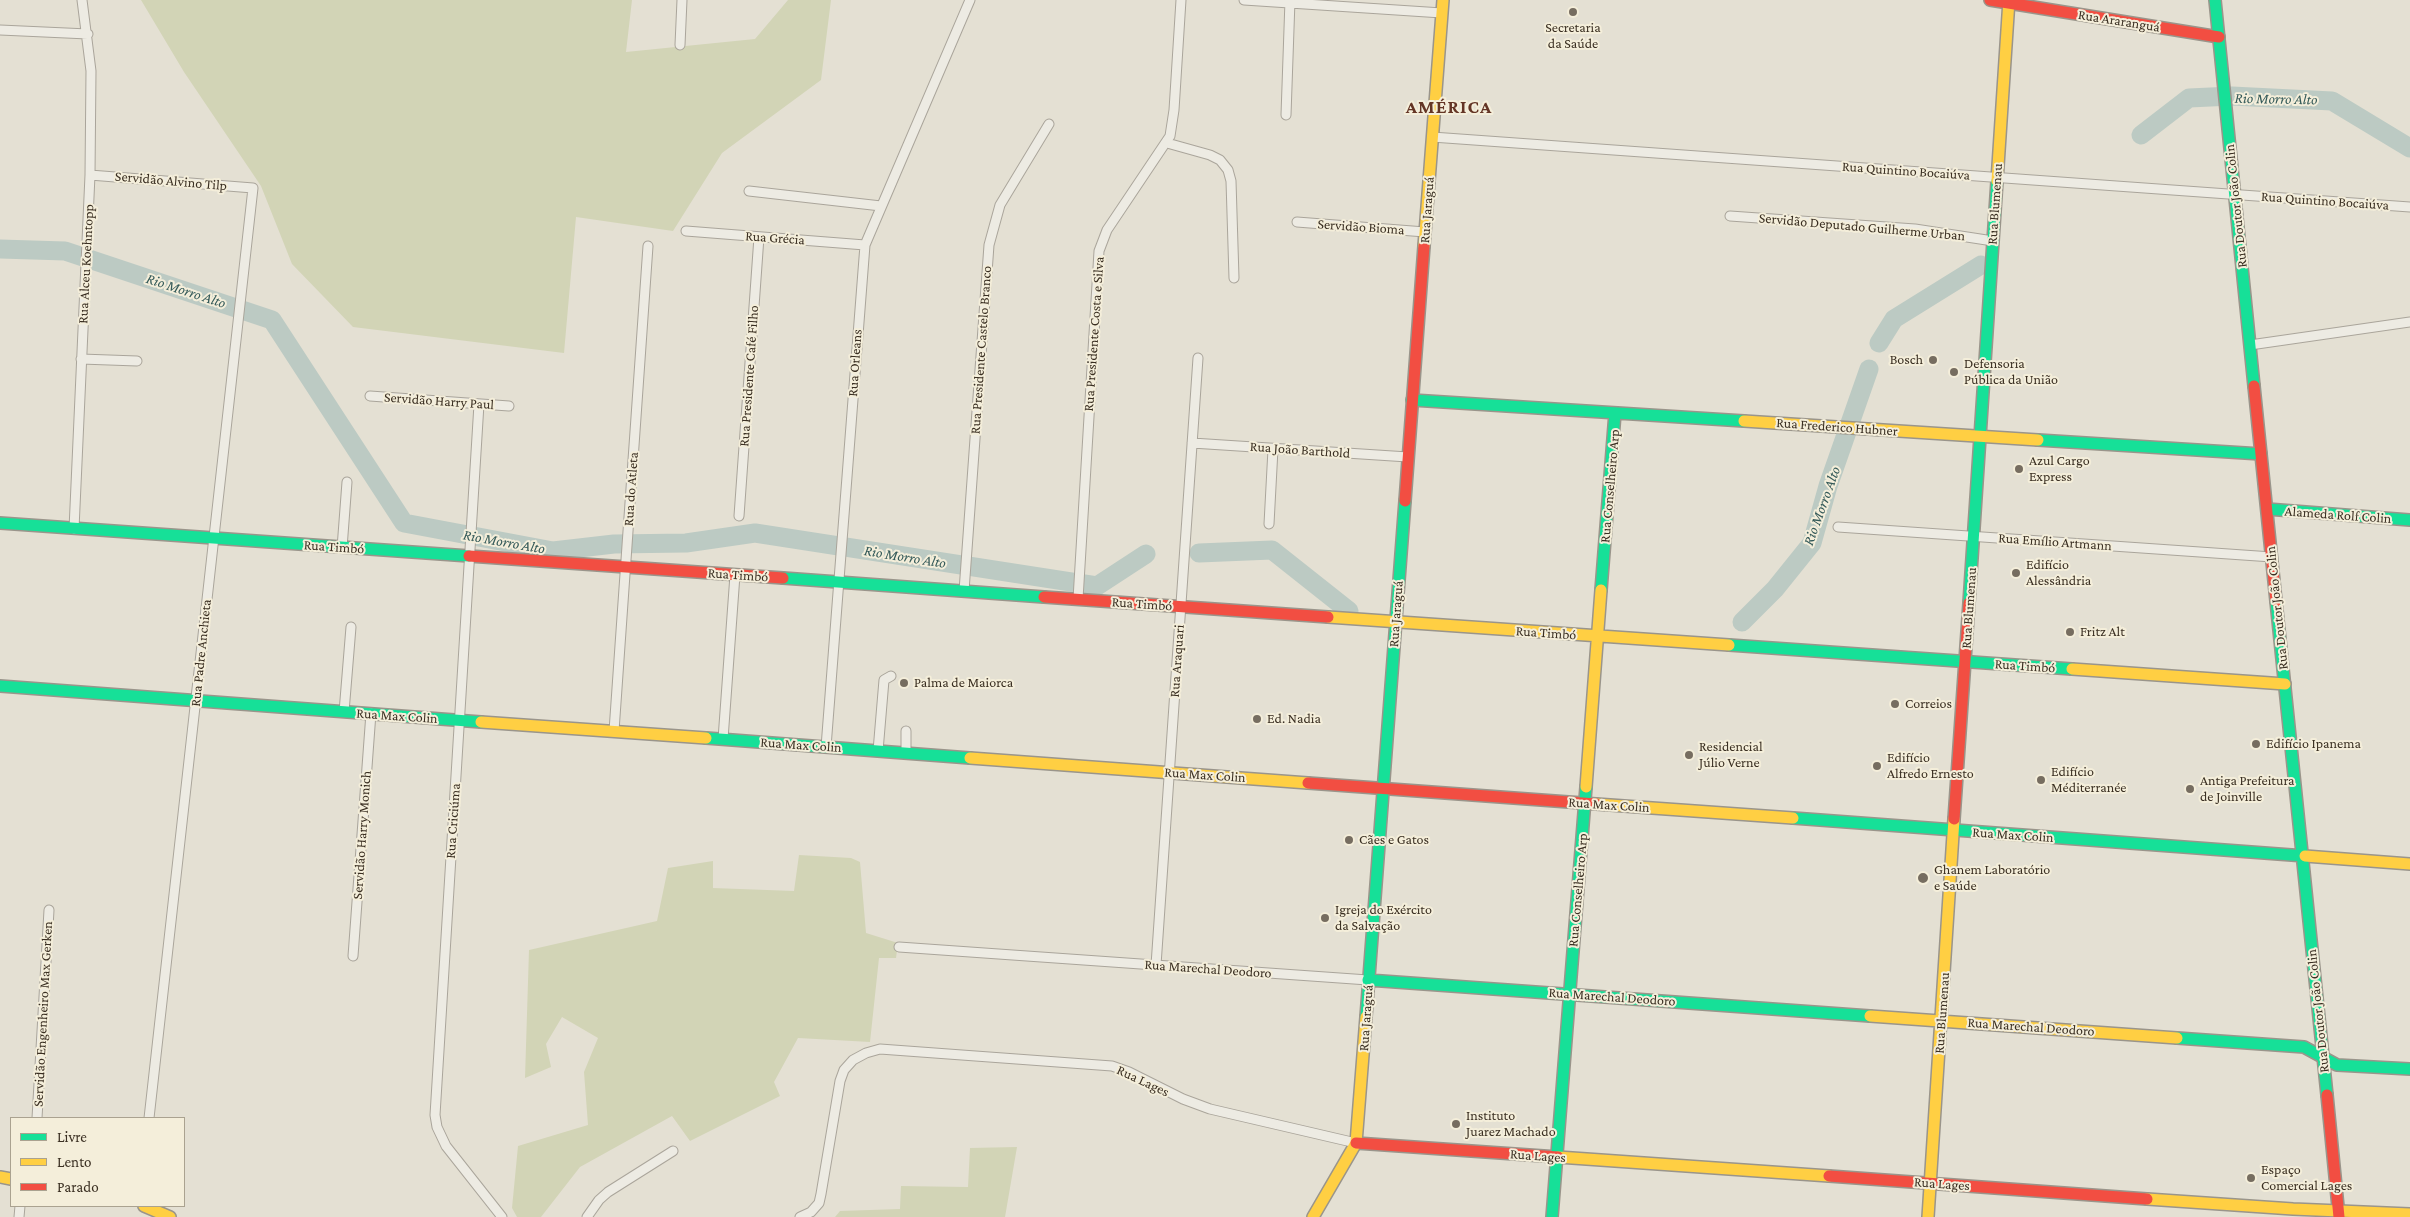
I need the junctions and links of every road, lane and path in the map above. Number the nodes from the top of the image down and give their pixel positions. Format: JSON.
{"nodes":[{"id":1,"x":82,"y":0,"type":"edge"},
{"id":2,"x":682,"y":0,"type":"edge"},
{"id":3,"x":970,"y":0,"type":"edge"},
{"id":4,"x":1181,"y":0,"type":"edge"},
{"id":5,"x":1244,"y":0,"type":"edge"},
{"id":6,"x":1443,"y":0,"type":"edge"},
{"id":7,"x":1990,"y":0,"type":"edge"},
{"id":8,"x":2215,"y":0,"type":"edge"},
{"id":9,"x":1290,"y":2,"type":"edge"},
{"id":10,"x":2009,"y":2,"type":"edge"},
{"id":11,"x":1442,"y":13,"type":"junction"},
{"id":12,"x":0,"y":30,"type":"edge"},
{"id":13,"x":88,"y":34,"type":"junction"},
{"id":14,"x":2219,"y":37,"type":"junction"},
{"id":15,"x":680,"y":45,"type":"dead end"},
{"id":16,"x":1286,"y":115,"type":"dead end"},
{"id":17,"x":1049,"y":124,"type":"dead end"},
{"id":18,"x":1432,"y":137,"type":"junction"},
{"id":19,"x":1167,"y":143,"type":"junction"},
{"id":20,"x":90,"y":174,"type":"junction"},
{"id":21,"x":1997,"y":177,"type":"junction"},
{"id":22,"x":253,"y":188,"type":"joint"},
{"id":23,"x":749,"y":191,"type":"dead end"},
{"id":24,"x":2234,"y":194,"type":"junction"},
{"id":25,"x":881,"y":206,"type":"junction"},
{"id":26,"x":2410,"y":207,"type":"edge"},
{"id":27,"x":1730,"y":216,"type":"dead end"},
{"id":28,"x":1297,"y":222,"type":"dead end"},
{"id":29,"x":686,"y":231,"type":"dead end"},
{"id":30,"x":1425,"y":232,"type":"junction"},
{"id":31,"x":759,"y":237,"type":"junction"},
{"id":32,"x":1993,"y":241,"type":"junction"},
{"id":33,"x":864,"y":245,"type":"junction"},
{"id":34,"x":648,"y":246,"type":"dead end"},
{"id":35,"x":1234,"y":278,"type":"dead end"},
{"id":36,"x":2410,"y":322,"type":"edge"},
{"id":37,"x":2250,"y":345,"type":"junction"},
{"id":38,"x":1198,"y":358,"type":"dead end"},
{"id":39,"x":82,"y":359,"type":"junction"},
{"id":40,"x":136,"y":361,"type":"dead end"},
{"id":41,"x":370,"y":396,"type":"dead end"},
{"id":42,"x":1412,"y":400,"type":"junction"},
{"id":43,"x":479,"y":404,"type":"junction"},
{"id":44,"x":509,"y":406,"type":"dead end"},
{"id":45,"x":1616,"y":413,"type":"junction"},
{"id":46,"x":1980,"y":436,"type":"junction"},
{"id":47,"x":1192,"y":443,"type":"junction"},
{"id":48,"x":1273,"y":449,"type":"junction"},
{"id":49,"x":2261,"y":454,"type":"junction"},
{"id":50,"x":1408,"y":457,"type":"junction"},
{"id":51,"x":346,"y":482,"type":"dead end"},
{"id":52,"x":2267,"y":510,"type":"junction"},
{"id":53,"x":739,"y":516,"type":"dead end"},
{"id":54,"x":2410,"y":520,"type":"edge"},
{"id":55,"x":0,"y":524,"type":"edge"},
{"id":56,"x":1269,"y":524,"type":"dead end"},
{"id":57,"x":1838,"y":528,"type":"dead end"},
{"id":58,"x":74,"y":529,"type":"junction"},
{"id":59,"x":1974,"y":537,"type":"junction"},
{"id":60,"x":214,"y":538,"type":"junction"},
{"id":61,"x":342,"y":548,"type":"junction"},
{"id":62,"x":470,"y":551,"type":"junction"},
{"id":63,"x":2272,"y":557,"type":"junction"},
{"id":64,"x":626,"y":564,"type":"junction"},
{"id":65,"x":735,"y":575,"type":"junction"},
{"id":66,"x":838,"y":582,"type":"junction"},
{"id":67,"x":964,"y":591,"type":"junction"},
{"id":68,"x":1079,"y":595,"type":"junction"},
{"id":69,"x":1181,"y":607,"type":"junction"},
{"id":70,"x":1396,"y":622,"type":"junction"},
{"id":71,"x":351,"y":627,"type":"dead end"},
{"id":72,"x":1598,"y":636,"type":"junction"},
{"id":73,"x":1965,"y":662,"type":"junction"},
{"id":74,"x":891,"y":676,"type":"dead end"},
{"id":75,"x":2285,"y":684,"type":"junction"},
{"id":76,"x":0,"y":686,"type":"edge"},
{"id":77,"x":196,"y":700,"type":"junction"},
{"id":78,"x":344,"y":712,"type":"junction"},
{"id":79,"x":371,"y":714,"type":"junction"},
{"id":80,"x":459,"y":720,"type":"junction"},
{"id":81,"x":614,"y":731,"type":"junction"},
{"id":82,"x":906,"y":731,"type":"dead end"},
{"id":83,"x":723,"y":740,"type":"junction"},
{"id":84,"x":826,"y":747,"type":"junction"},
{"id":85,"x":878,"y":751,"type":"junction"},
{"id":86,"x":906,"y":753,"type":"junction"},
{"id":87,"x":1169,"y":772,"type":"junction"},
{"id":88,"x":1383,"y":788,"type":"junction"},
{"id":89,"x":1585,"y":803,"type":"junction"},
{"id":90,"x":1954,"y":830,"type":"junction"},
{"id":91,"x":2302,"y":856,"type":"junction"},
{"id":92,"x":2410,"y":864,"type":"edge"},
{"id":93,"x":49,"y":910,"type":"dead end"},
{"id":94,"x":900,"y":947,"type":"dead end"},
{"id":95,"x":353,"y":956,"type":"dead end"},
{"id":96,"x":1156,"y":965,"type":"junction"},
{"id":97,"x":1368,"y":980,"type":"junction"},
{"id":98,"x":1569,"y":994,"type":"junction"},
{"id":99,"x":1941,"y":1021,"type":"junction"},
{"id":100,"x":2323,"y":1056,"type":"junction"},
{"id":101,"x":2410,"y":1070,"type":"edge"},
{"id":102,"x":36,"y":1117,"type":"edge"},
{"id":103,"x":149,"y":1117,"type":"edge"},
{"id":104,"x":1356,"y":1143,"type":"junction"},
{"id":105,"x":672,"y":1151,"type":"dead end"},
{"id":106,"x":1556,"y":1157,"type":"junction"},
{"id":107,"x":1931,"y":1183,"type":"junction"},
{"id":108,"x":146,"y":1207,"type":"edge"},
{"id":109,"x":2339,"y":1214,"type":"edge"},
{"id":110,"x":2410,"y":1214,"type":"edge"},
{"id":111,"x":170,"y":1217,"type":"edge"},
{"id":112,"x":502,"y":1217,"type":"edge"},
{"id":113,"x":587,"y":1217,"type":"edge"},
{"id":114,"x":800,"y":1217,"type":"edge"},
{"id":115,"x":1313,"y":1217,"type":"edge"},
{"id":116,"x":1552,"y":1217,"type":"edge"},
{"id":117,"x":1928,"y":1217,"type":"edge"}],
"edges":[{"from":1,"to":13,"type":"street","name":"Rua Alceu Koehntopp"},
{"from":2,"to":15,"type":"street"},
{"from":3,"to":25,"type":"street","name":"Rua Orleans"},
{"from":4,"to":19,"type":"street","name":"Rua Presidente Costa e Silva"},
{"from":5,"to":9,"type":"street"},
{"from":6,"to":11,"type":"main road","name":"Rua Jaraguá"},
{"from":7,"to":10,"type":"main road","name":"Rua Araranguá"},
{"from":8,"to":14,"type":"main road","name":"Rua Doutor João Colin"},
{"from":9,"to":11,"type":"street"},
{"from":9,"to":16,"type":"street"},
{"from":10,"to":14,"type":"main road","name":"Rua Araranguá"},
{"from":10,"to":21,"type":"main road","name":"Rua Blumenau"},
{"from":11,"to":18,"type":"main road","name":"Rua Jaraguá"},
{"from":12,"to":13,"type":"street"},
{"from":13,"to":20,"type":"street","name":"Rua Alceu Koehntopp"},
{"from":14,"to":24,"type":"main road","name":"Rua Doutor João Colin"},
{"from":17,"to":67,"type":"street","name":"Rua Presidente Castelo Branco"},
{"from":18,"to":21,"type":"street","name":"Rua Quintino Bocaiúva"},
{"from":18,"to":30,"type":"main road","name":"Rua Jaraguá"},
{"from":19,"to":35,"type":"street"},
{"from":19,"to":68,"type":"street","name":"Rua Presidente Costa e Silva"},
{"from":20,"to":22,"type":"street","name":"Servidão Alvino Tilp"},
{"from":20,"to":39,"type":"street","name":"Rua Alceu Koehntopp"},
{"from":21,"to":24,"type":"street","name":"Rua Quintino Bocaiúva"},
{"from":21,"to":32,"type":"main road","name":"Rua Blumenau"},
{"from":22,"to":60,"type":"street","name":"Rua Padre Anchieta"},
{"from":23,"to":25,"type":"street"},
{"from":24,"to":26,"type":"street","name":"Rua Quintino Bocaiúva"},
{"from":24,"to":37,"type":"main road","name":"Rua Doutor João Colin"},
{"from":25,"to":33,"type":"street","name":"Rua Orleans"},
{"from":27,"to":32,"type":"street","name":"Servidão Deputado Guilherme Urban"},
{"from":28,"to":30,"type":"street","name":"Servidão Bioma"},
{"from":29,"to":31,"type":"street","name":"Rua Grécia"},
{"from":30,"to":42,"type":"main road","name":"Rua Jaraguá"},
{"from":31,"to":33,"type":"street","name":"Rua Grécia"},
{"from":31,"to":53,"type":"street","name":"Rua Presidente Café Filho"},
{"from":32,"to":46,"type":"main road","name":"Rua Blumenau"},
{"from":33,"to":66,"type":"street","name":"Rua Orleans"},
{"from":34,"to":64,"type":"street","name":"Rua do Atleta"},
{"from":36,"to":37,"type":"street"},
{"from":37,"to":49,"type":"main road","name":"Rua Doutor João Colin"},
{"from":38,"to":47,"type":"street","name":"Rua Araquari"},
{"from":39,"to":40,"type":"street"},
{"from":39,"to":58,"type":"street","name":"Rua Alceu Koehntopp"},
{"from":41,"to":43,"type":"street","name":"Servidão Harry Paul"},
{"from":42,"to":45,"type":"main road","name":"Rua Frederico Hubner"},
{"from":42,"to":50,"type":"main road","name":"Rua Jaraguá"},
{"from":43,"to":44,"type":"street","name":"Servidão Harry Paul"},
{"from":43,"to":62,"type":"street","name":"Rua Criciúma"},
{"from":45,"to":46,"type":"main road","name":"Rua Frederico Hubner"},
{"from":45,"to":72,"type":"main road","name":"Rua Conselheiro Arp"},
{"from":46,"to":49,"type":"main road","name":"Rua Frederico Hubner"},
{"from":46,"to":59,"type":"main road","name":"Rua Blumenau"},
{"from":47,"to":48,"type":"street","name":"Rua João Barthold"},
{"from":47,"to":69,"type":"street","name":"Rua Araquari"},
{"from":48,"to":50,"type":"street","name":"Rua João Barthold"},
{"from":48,"to":56,"type":"street"},
{"from":49,"to":52,"type":"main road","name":"Rua Doutor João Colin"},
{"from":50,"to":70,"type":"main road","name":"Rua Jaraguá"},
{"from":51,"to":61,"type":"street"},
{"from":52,"to":54,"type":"main road","name":"Alameda Rolf Colin"},
{"from":52,"to":63,"type":"main road","name":"Rua Doutor João Colin"},
{"from":55,"to":58,"type":"main road","name":"Rua Timbó"},
{"from":57,"to":59,"type":"street","name":"Rua Emílio Artmann"},
{"from":58,"to":60,"type":"main road","name":"Rua Timbó"},
{"from":59,"to":63,"type":"street","name":"Rua Emílio Artmann"},
{"from":59,"to":73,"type":"main road","name":"Rua Blumenau"},
{"from":60,"to":61,"type":"main road","name":"Rua Timbó"},
{"from":60,"to":77,"type":"street","name":"Rua Padre Anchieta"},
{"from":61,"to":62,"type":"main road","name":"Rua Timbó"},
{"from":62,"to":64,"type":"main road","name":"Rua Timbó"},
{"from":62,"to":80,"type":"street","name":"Rua Criciúma"},
{"from":63,"to":75,"type":"main road","name":"Rua Doutor João Colin"},
{"from":64,"to":65,"type":"main road","name":"Rua Timbó"},
{"from":64,"to":81,"type":"street","name":"Rua do Atleta"},
{"from":65,"to":66,"type":"main road","name":"Rua Timbó"},
{"from":65,"to":83,"type":"street"},
{"from":66,"to":67,"type":"main road","name":"Rua Timbó"},
{"from":66,"to":84,"type":"street","name":"Rua Orleans"},
{"from":67,"to":68,"type":"main road","name":"Rua Timbó"},
{"from":68,"to":69,"type":"main road","name":"Rua Timbó"},
{"from":69,"to":70,"type":"main road","name":"Rua Timbó"},
{"from":69,"to":87,"type":"street","name":"Rua Araquari"},
{"from":70,"to":72,"type":"main road","name":"Rua Timbó"},
{"from":70,"to":88,"type":"main road","name":"Rua Jaraguá"},
{"from":71,"to":78,"type":"street"},
{"from":72,"to":73,"type":"main road","name":"Rua Timbó"},
{"from":72,"to":89,"type":"main road","name":"Rua Conselheiro Arp"},
{"from":73,"to":75,"type":"main road","name":"Rua Timbó"},
{"from":73,"to":90,"type":"main road","name":"Rua Blumenau"},
{"from":74,"to":85,"type":"street"},
{"from":75,"to":91,"type":"main road","name":"Rua Doutor João Colin"},
{"from":76,"to":77,"type":"main road","name":"Rua Max Colin"},
{"from":77,"to":78,"type":"main road","name":"Rua Max Colin"},
{"from":77,"to":103,"type":"street","name":"Rua Padre Anchieta"},
{"from":78,"to":79,"type":"main road","name":"Rua Max Colin"},
{"from":79,"to":80,"type":"main road","name":"Rua Max Colin"},
{"from":79,"to":95,"type":"street","name":"Servidão Harry Monich"},
{"from":80,"to":81,"type":"main road","name":"Rua Max Colin"},
{"from":80,"to":112,"type":"street","name":"Rua Criciúma"},
{"from":81,"to":83,"type":"main road","name":"Rua Max Colin"},
{"from":82,"to":86,"type":"street"},
{"from":83,"to":84,"type":"main road","name":"Rua Max Colin"},
{"from":84,"to":85,"type":"main road","name":"Rua Max Colin"},
{"from":85,"to":86,"type":"main road","name":"Rua Max Colin"},
{"from":86,"to":87,"type":"main road","name":"Rua Max Colin"},
{"from":87,"to":88,"type":"main road","name":"Rua Max Colin"},
{"from":87,"to":96,"type":"street","name":"Rua Araquari"},
{"from":88,"to":89,"type":"main road","name":"Rua Max Colin"},
{"from":88,"to":97,"type":"main road","name":"Rua Jaraguá"},
{"from":89,"to":90,"type":"main road","name":"Rua Max Colin"},
{"from":89,"to":98,"type":"main road","name":"Rua Conselheiro Arp"},
{"from":90,"to":91,"type":"main road","name":"Rua Max Colin"},
{"from":90,"to":99,"type":"main road","name":"Rua Blumenau"},
{"from":91,"to":92,"type":"main road","name":"Rua Max Colin"},
{"from":91,"to":100,"type":"main road","name":"Rua Doutor João Colin"},
{"from":93,"to":102,"type":"street","name":"Servidão Engenheiro Max Gerken"},
{"from":94,"to":96,"type":"street","name":"Rua Marechal Deodoro"},
{"from":96,"to":97,"type":"street","name":"Rua Marechal Deodoro"},
{"from":97,"to":98,"type":"main road","name":"Rua Marechal Deodoro"},
{"from":97,"to":104,"type":"main road","name":"Rua Jaraguá"},
{"from":98,"to":99,"type":"main road","name":"Rua Marechal Deodoro"},
{"from":98,"to":106,"type":"main road","name":"Rua Conselheiro Arp"},
{"from":99,"to":100,"type":"main road","name":"Rua Marechal Deodoro"},
{"from":99,"to":107,"type":"main road","name":"Rua Blumenau"},
{"from":100,"to":101,"type":"main road","name":"Rua Marechal Deodoro"},
{"from":100,"to":109,"type":"main road","name":"Rua Doutor João Colin"},
{"from":104,"to":106,"type":"main road","name":"Rua Lages"},
{"from":104,"to":114,"type":"street","name":"Rua Lages"},
{"from":104,"to":115,"type":"main road","name":"Rua Jaraguá"},
{"from":105,"to":113,"type":"street"},
{"from":106,"to":107,"type":"main road","name":"Rua Lages"},
{"from":106,"to":116,"type":"main road","name":"Rua Conselheiro Arp"},
{"from":107,"to":109,"type":"main road","name":"Rua Lages"},
{"from":107,"to":117,"type":"main road","name":"Rua Blumenau"},
{"from":108,"to":111,"type":"main road"},
{"from":109,"to":110,"type":"main road","name":"Rua Lages"}]}
